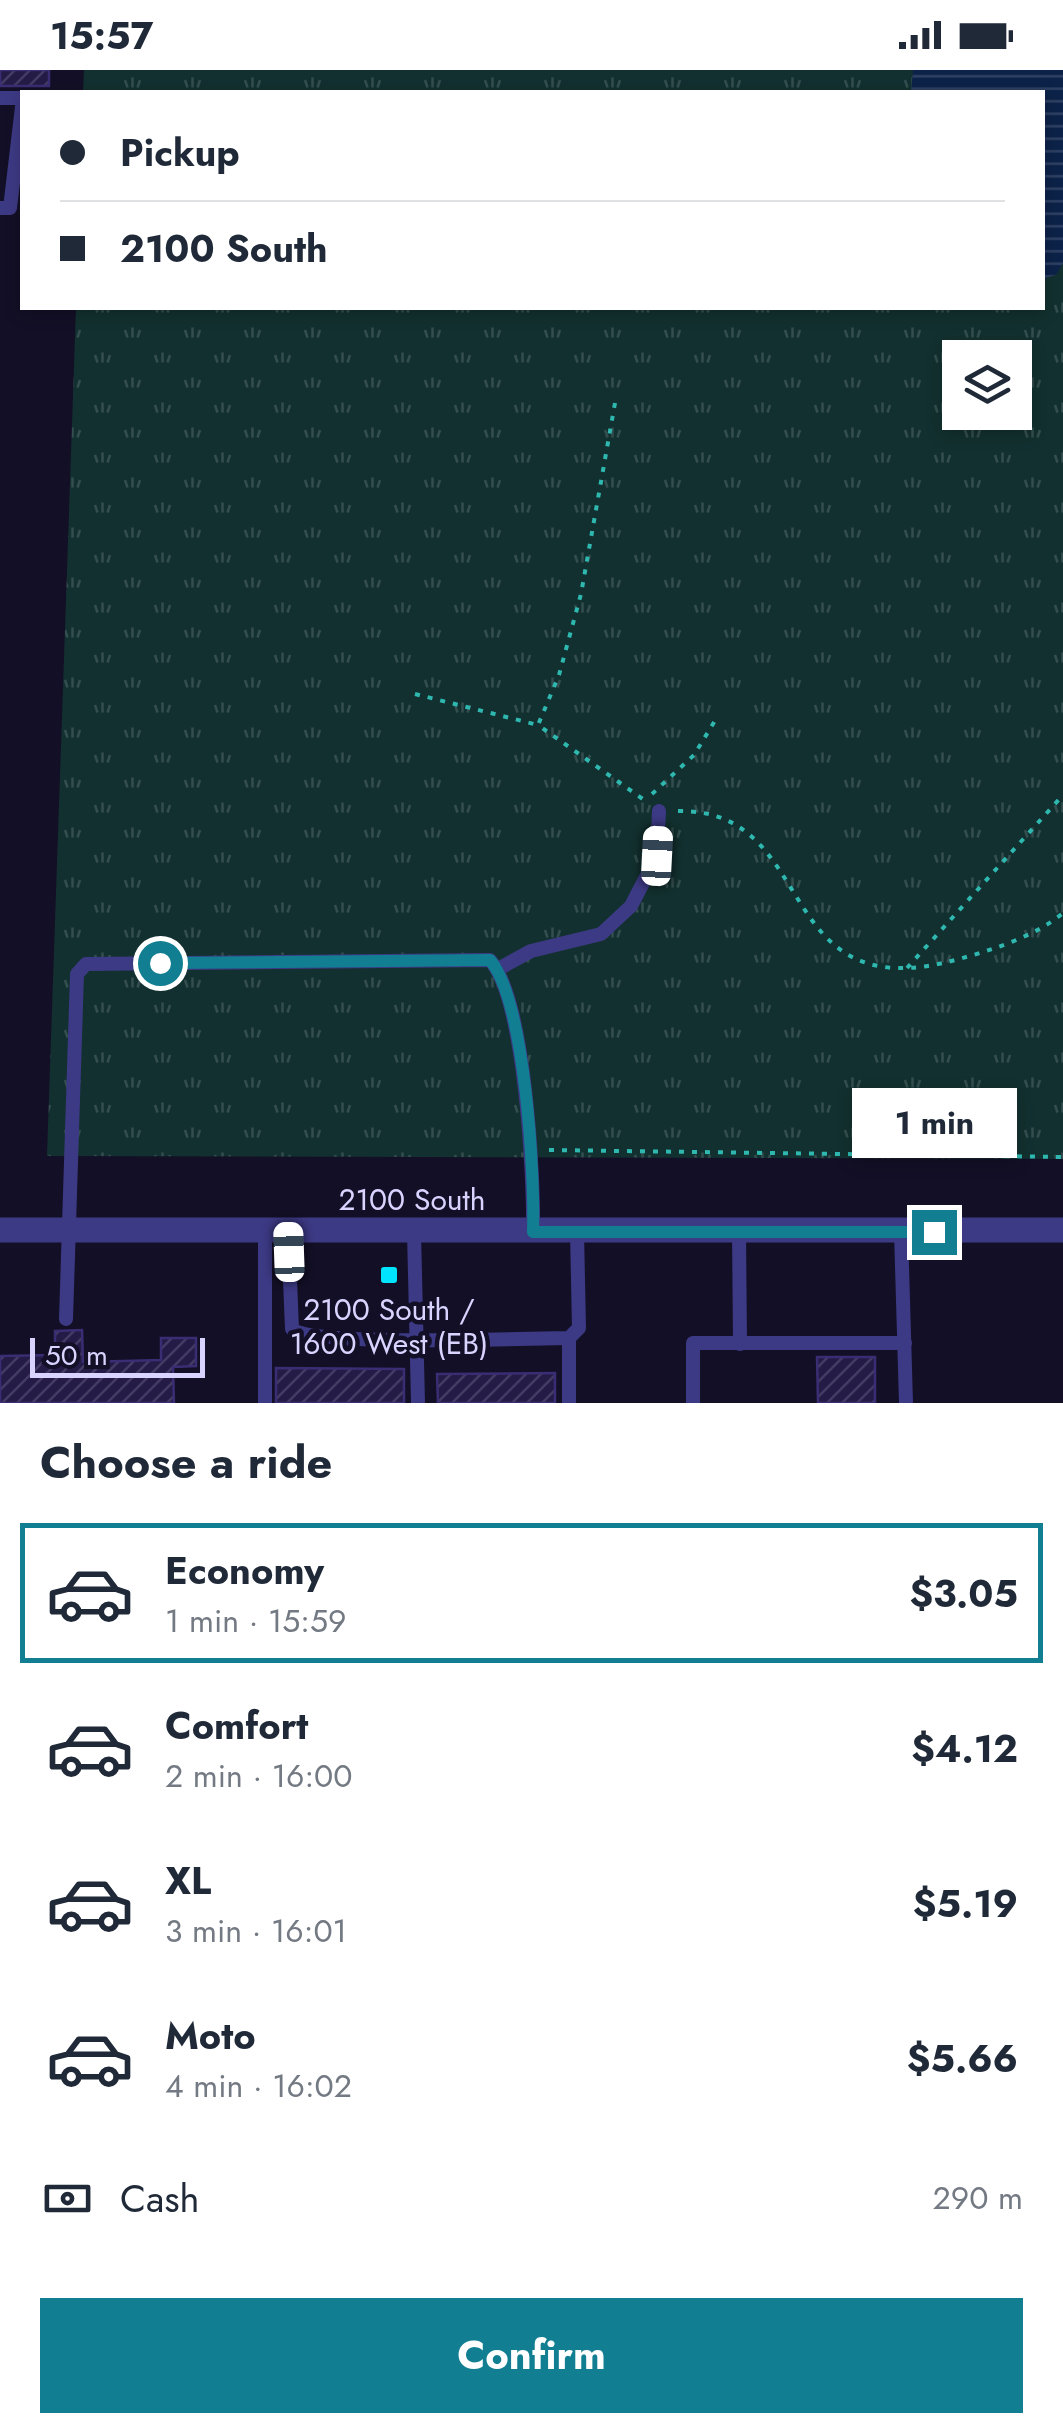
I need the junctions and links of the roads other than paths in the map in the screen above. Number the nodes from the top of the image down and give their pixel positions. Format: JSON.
{"nodes":[{"id":1,"x":20,"y":124,"type":"edge"},
{"id":2,"x":0,"y":208,"type":"edge"},
{"id":3,"x":659,"y":811,"type":"road end"},
{"id":4,"x":498,"y":970,"type":"junction"},
{"id":5,"x":0,"y":1230,"type":"edge"},
{"id":6,"x":67,"y":1230,"type":"junction"},
{"id":7,"x":1063,"y":1230,"type":"edge"},
{"id":8,"x":277,"y":1231,"type":"junction"},
{"id":9,"x":414,"y":1232,"type":"junction"},
{"id":10,"x":533,"y":1232,"type":"junction"},
{"id":11,"x":577,"y":1232,"type":"junction"},
{"id":12,"x":739,"y":1232,"type":"junction"},
{"id":13,"x":901,"y":1232,"type":"junction"},
{"id":14,"x":66,"y":1319,"type":"dead end"},
{"id":15,"x":417,"y":1338,"type":"junction"},
{"id":16,"x":570,"y":1338,"type":"junction"},
{"id":17,"x":906,"y":1343,"type":"junction"},
{"id":18,"x":740,"y":1344,"type":"junction"},
{"id":19,"x":265,"y":1403,"type":"edge"},
{"id":20,"x":418,"y":1403,"type":"edge"},
{"id":21,"x":569,"y":1403,"type":"edge"},
{"id":22,"x":693,"y":1403,"type":"edge"},
{"id":23,"x":906,"y":1403,"type":"edge"}],
"edges":[{"from":1,"to":2,"type":"lane"},
{"from":3,"to":4,"type":"lane"},
{"from":4,"to":6,"type":"lane"},
{"from":4,"to":10,"type":"lane"},
{"from":5,"to":6,"type":"street","name":"2100 South"},
{"from":6,"to":8,"type":"street","name":"2100 South"},
{"from":6,"to":14,"type":"lane"},
{"from":7,"to":13,"type":"street","name":"2100 South"},
{"from":8,"to":9,"type":"street","name":"2100 South"},
{"from":8,"to":15,"type":"lane"},
{"from":8,"to":19,"type":"lane"},
{"from":9,"to":10,"type":"street","name":"2100 South"},
{"from":9,"to":15,"type":"lane"},
{"from":10,"to":11,"type":"street","name":"2100 South"},
{"from":11,"to":12,"type":"street","name":"2100 South"},
{"from":11,"to":16,"type":"lane"},
{"from":12,"to":13,"type":"street","name":"2100 South"},
{"from":12,"to":18,"type":"lane"},
{"from":13,"to":17,"type":"lane"},
{"from":15,"to":16,"type":"lane"},
{"from":15,"to":20,"type":"lane"},
{"from":16,"to":21,"type":"lane"},
{"from":17,"to":18,"type":"lane"},
{"from":17,"to":23,"type":"lane"},
{"from":18,"to":22,"type":"lane"}]}
